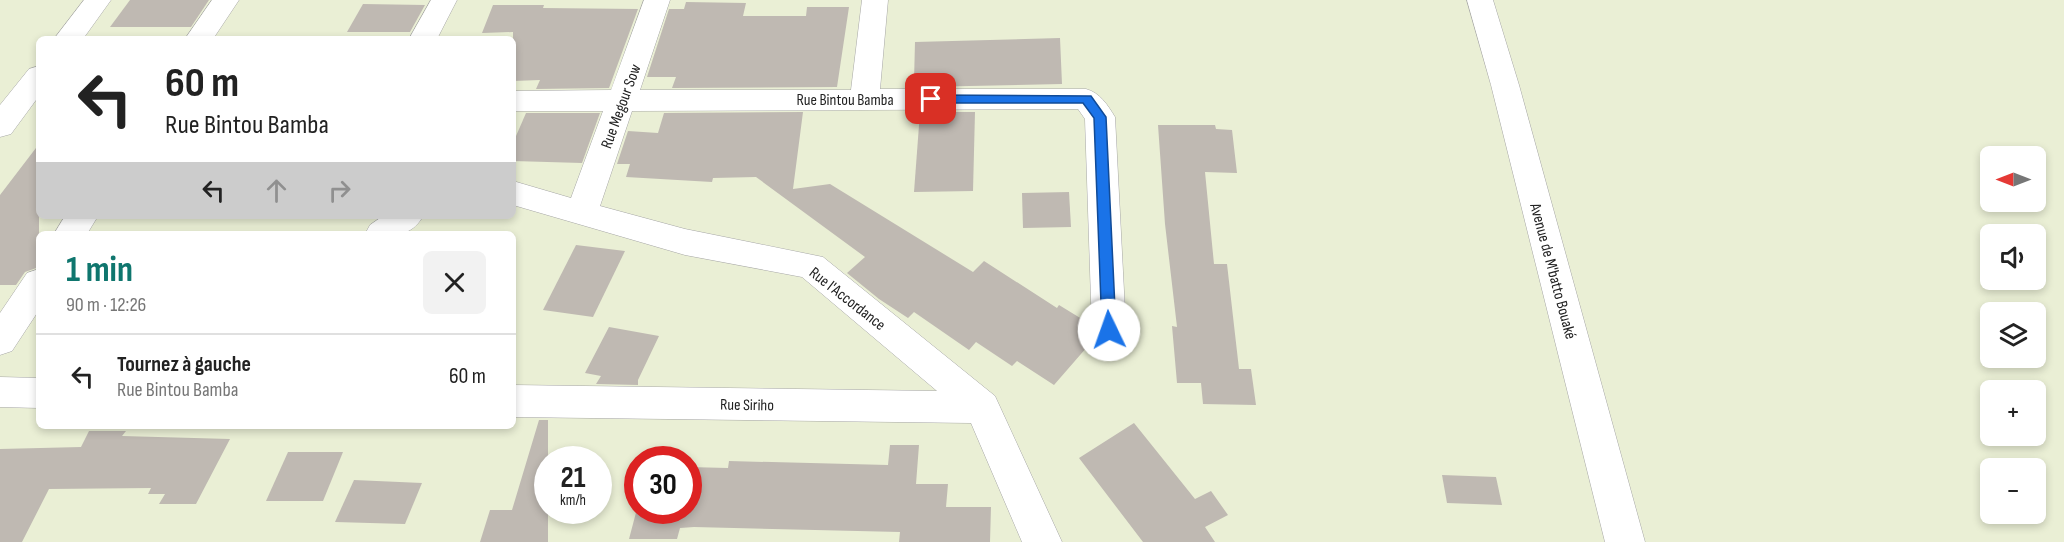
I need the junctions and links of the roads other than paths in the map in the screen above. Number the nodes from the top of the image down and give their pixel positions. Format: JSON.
{"nodes":[{"id":1,"x":98,"y":0,"type":"edge"},
{"id":2,"x":226,"y":0,"type":"edge"},
{"id":3,"x":444,"y":0,"type":"edge"},
{"id":4,"x":657,"y":0,"type":"edge"},
{"id":5,"x":875,"y":0,"type":"edge"},
{"id":6,"x":1480,"y":0,"type":"edge"},
{"id":7,"x":70,"y":36,"type":"edge"},
{"id":8,"x":201,"y":36,"type":"edge"},
{"id":9,"x":425,"y":36,"type":"edge"},
{"id":10,"x":36,"y":80,"type":"edge"},
{"id":11,"x":622,"y":99,"type":"junction"},
{"id":12,"x":865,"y":99,"type":"junction"},
{"id":13,"x":516,"y":101,"type":"edge"},
{"id":14,"x":0,"y":126,"type":"edge"},
{"id":15,"x":516,"y":193,"type":"edge"},
{"id":16,"x":582,"y":212,"type":"junction"},
{"id":17,"x":403,"y":219,"type":"edge"},
{"id":18,"x":385,"y":231,"type":"edge"},
{"id":19,"x":36,"y":287,"type":"edge"},
{"id":20,"x":1109,"y":330,"type":"dead end"},
{"id":21,"x":0,"y":341,"type":"edge"},
{"id":22,"x":0,"y":392,"type":"edge"},
{"id":23,"x":36,"y":393,"type":"edge"},
{"id":24,"x":516,"y":401,"type":"edge"},
{"id":25,"x":982,"y":407,"type":"junction"},
{"id":26,"x":1042,"y":542,"type":"edge"},
{"id":27,"x":1625,"y":542,"type":"edge"}],
"edges":[{"from":1,"to":7,"type":"street"},
{"from":2,"to":8,"type":"street"},
{"from":3,"to":9,"type":"street"},
{"from":4,"to":11,"type":"street","name":"Rue Megour Sow"},
{"from":5,"to":12,"type":"street"},
{"from":6,"to":27,"type":"street","name":"Avenue de M'batto Bouaké"},
{"from":10,"to":14,"type":"street"},
{"from":11,"to":12,"type":"street","name":"Rue Bintou Bamba"},
{"from":11,"to":13,"type":"street","name":"Rue Bintou Bamba"},
{"from":11,"to":16,"type":"street","name":"Rue Megour Sow"},
{"from":12,"to":20,"type":"street","name":"Rue Bintou Bamba"},
{"from":15,"to":16,"type":"street","name":"Rue l'Accordance"},
{"from":16,"to":25,"type":"street","name":"Rue l'Accordance"},
{"from":17,"to":18,"type":"street"},
{"from":19,"to":21,"type":"street"},
{"from":22,"to":23,"type":"street"},
{"from":24,"to":25,"type":"street","name":"Rue Siriho"},
{"from":25,"to":26,"type":"street","name":"Rue l'Accordance"}]}
